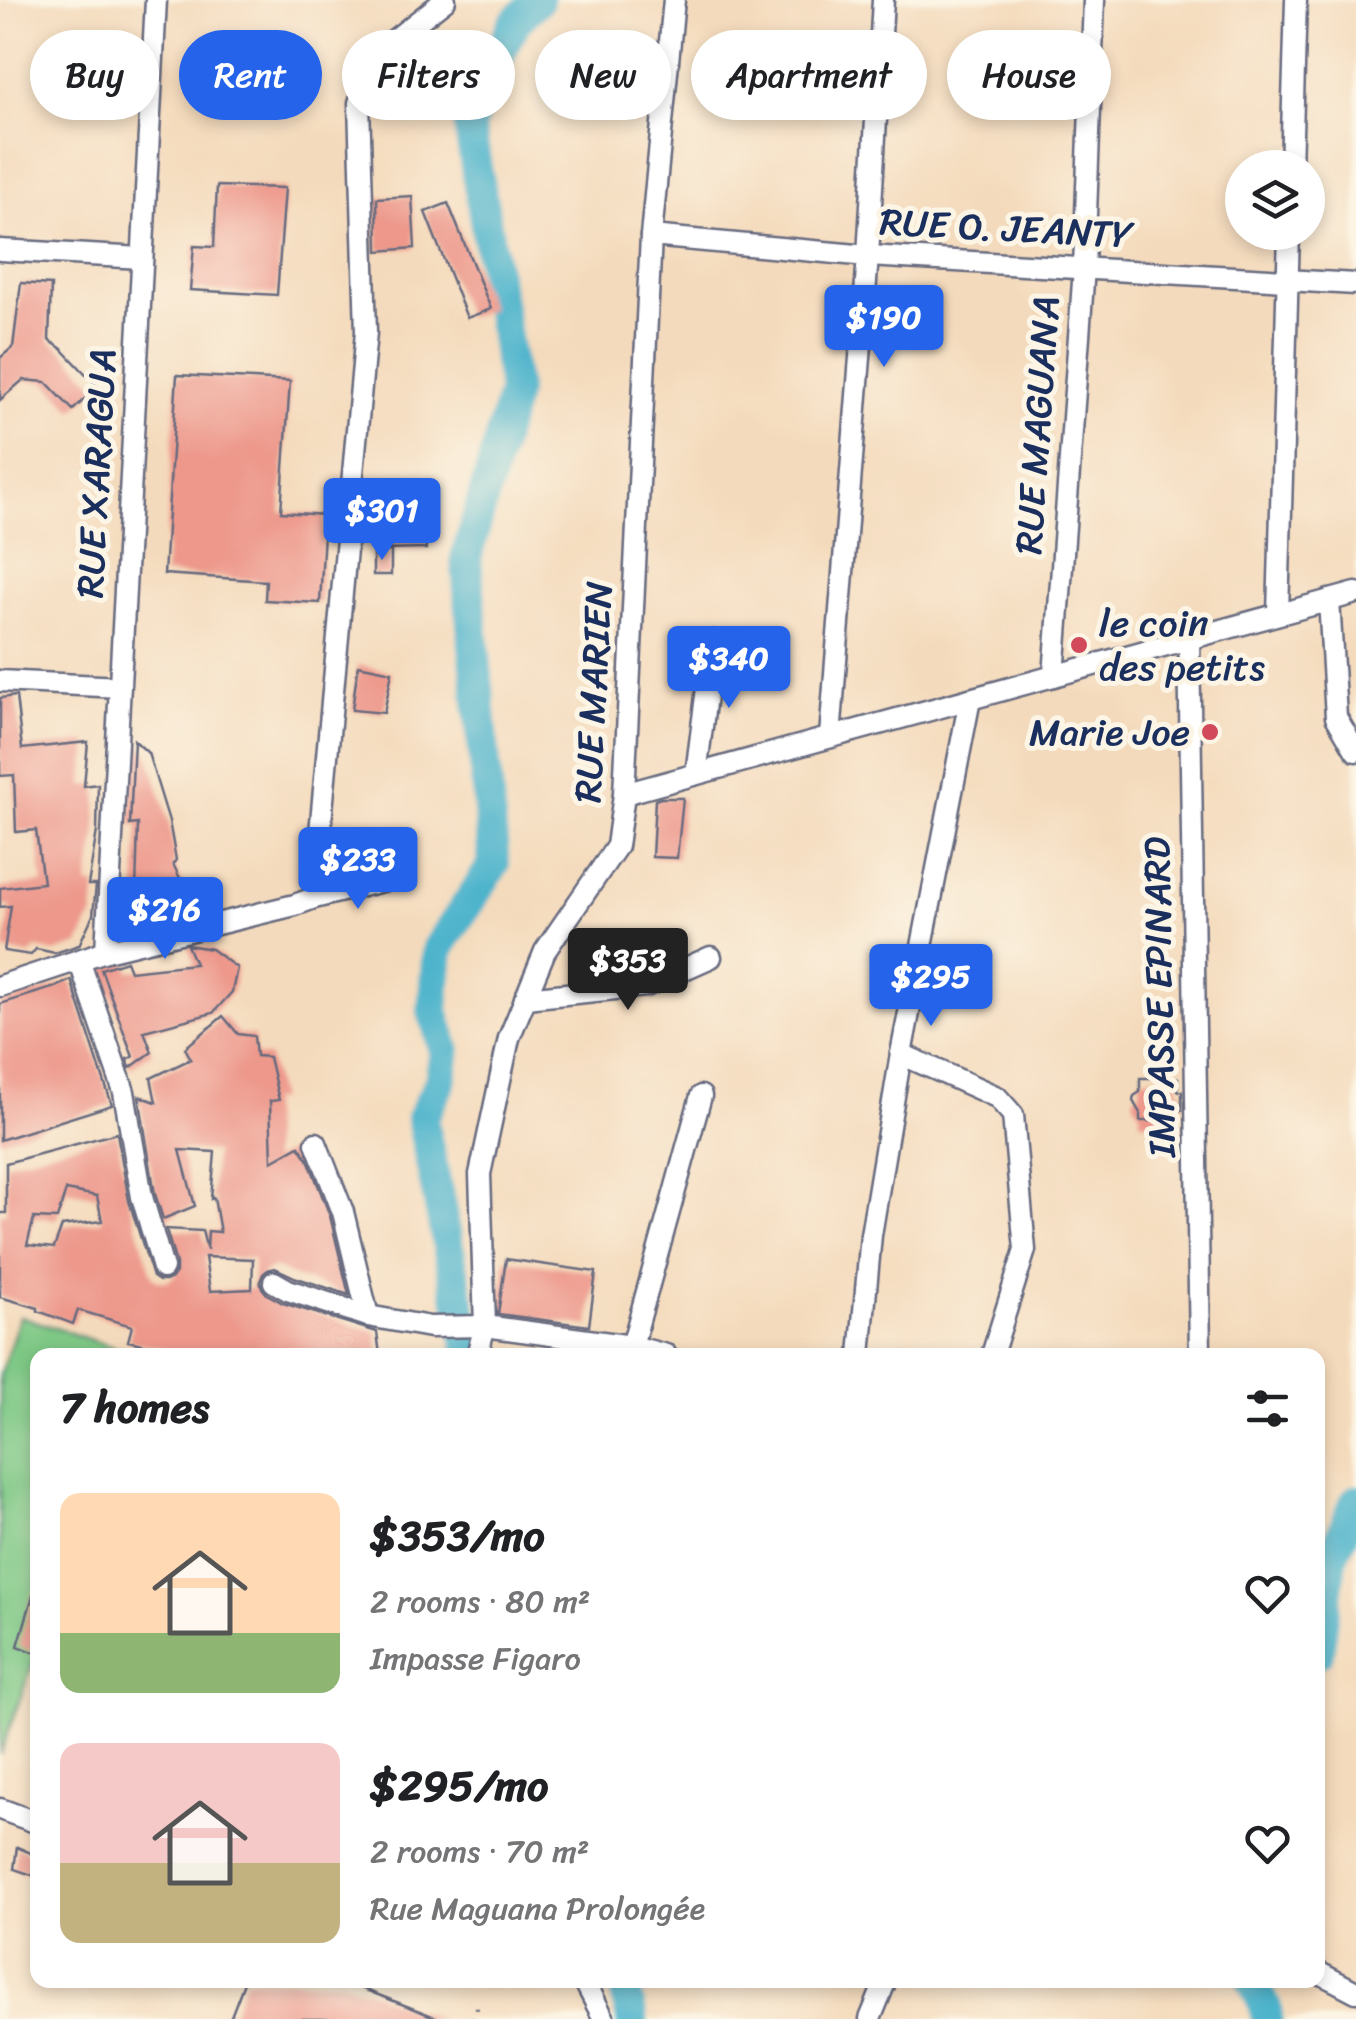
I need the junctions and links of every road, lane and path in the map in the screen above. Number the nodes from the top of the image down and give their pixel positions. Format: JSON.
{"nodes":[{"id":1,"x":156,"y":0,"type":"edge"},
{"id":2,"x":445,"y":0,"type":"edge"},
{"id":3,"x":674,"y":0,"type":"edge"},
{"id":4,"x":883,"y":0,"type":"edge"},
{"id":5,"x":1094,"y":0,"type":"edge"},
{"id":6,"x":1296,"y":0,"type":"edge"},
{"id":7,"x":1292,"y":150,"type":"edge"},
{"id":8,"x":651,"y":236,"type":"junction"},
{"id":9,"x":0,"y":250,"type":"edge"},
{"id":10,"x":1289,"y":250,"type":"edge"},
{"id":11,"x":868,"y":256,"type":"junction"},
{"id":12,"x":142,"y":258,"type":"junction"},
{"id":13,"x":1084,"y":268,"type":"junction"},
{"id":14,"x":1288,"y":281,"type":"junction"},
{"id":15,"x":1356,"y":284,"type":"edge"},
{"id":16,"x":1356,"y":593,"type":"edge"},
{"id":17,"x":1328,"y":600,"type":"junction"},
{"id":18,"x":1278,"y":614,"type":"junction"},
{"id":19,"x":1189,"y":639,"type":"junction"},
{"id":20,"x":712,"y":641,"type":"dead end"},
{"id":21,"x":1054,"y":676,"type":"junction"},
{"id":22,"x":0,"y":681,"type":"edge"},
{"id":23,"x":120,"y":687,"type":"junction"},
{"id":24,"x":970,"y":699,"type":"junction"},
{"id":25,"x":830,"y":737,"type":"junction"},
{"id":26,"x":1356,"y":751,"type":"edge"},
{"id":27,"x":696,"y":774,"type":"junction"},
{"id":28,"x":624,"y":794,"type":"junction"},
{"id":29,"x":390,"y":879,"type":"dead end"},
{"id":30,"x":314,"y":898,"type":"junction"},
{"id":31,"x":106,"y":950,"type":"junction"},
{"id":32,"x":712,"y":957,"type":"dead end"},
{"id":33,"x":80,"y":960,"type":"junction"},
{"id":34,"x":0,"y":986,"type":"edge"},
{"id":35,"x":525,"y":998,"type":"junction"},
{"id":36,"x":901,"y":1054,"type":"junction"},
{"id":37,"x":700,"y":1096,"type":"dead end"},
{"id":38,"x":316,"y":1144,"type":"dead end"},
{"id":39,"x":163,"y":1268,"type":"dead end"},
{"id":40,"x":274,"y":1282,"type":"dead end"},
{"id":41,"x":368,"y":1316,"type":"junction"},
{"id":42,"x":485,"y":1326,"type":"junction"},
{"id":43,"x":632,"y":1346,"type":"junction"},
{"id":44,"x":479,"y":1348,"type":"edge"},
{"id":45,"x":640,"y":1348,"type":"edge"},
{"id":46,"x":861,"y":1348,"type":"edge"},
{"id":47,"x":994,"y":1348,"type":"edge"},
{"id":48,"x":1200,"y":1348,"type":"edge"},
{"id":49,"x":0,"y":1809,"type":"edge"},
{"id":50,"x":30,"y":1820,"type":"edge"},
{"id":51,"x":1325,"y":1976,"type":"edge"},
{"id":52,"x":588,"y":1988,"type":"edge"},
{"id":53,"x":883,"y":1988,"type":"edge"},
{"id":54,"x":1356,"y":1992,"type":"edge"},
{"id":55,"x":478,"y":2006,"type":"dead end"},
{"id":56,"x":472,"y":2019,"type":"edge"},
{"id":57,"x":604,"y":2019,"type":"edge"},
{"id":58,"x":870,"y":2019,"type":"edge"}],
"edges":[{"from":1,"to":12,"type":"street","name":"RUE XARAGUA"},
{"from":2,"to":30,"type":"street"},
{"from":3,"to":8,"type":"street","name":"RUE MARIEN"},
{"from":4,"to":11,"type":"street"},
{"from":5,"to":13,"type":"street","name":"RUE MAGUANA"},
{"from":6,"to":7,"type":"street"},
{"from":8,"to":11,"type":"street","name":"RUE O. JEANTY"},
{"from":8,"to":28,"type":"street","name":"RUE MARIEN"},
{"from":9,"to":12,"type":"street"},
{"from":10,"to":14,"type":"street"},
{"from":11,"to":13,"type":"street","name":"RUE O. JEANTY"},
{"from":11,"to":25,"type":"street"},
{"from":12,"to":23,"type":"street","name":"RUE XARAGUA"},
{"from":13,"to":14,"type":"street","name":"RUE O. JEANTY"},
{"from":13,"to":21,"type":"street","name":"RUE MAGUANA"},
{"from":14,"to":15,"type":"street","name":"RUE O. JEANTY"},
{"from":14,"to":18,"type":"street"},
{"from":16,"to":17,"type":"street"},
{"from":17,"to":18,"type":"street"},
{"from":17,"to":26,"type":"street"},
{"from":18,"to":19,"type":"street"},
{"from":19,"to":21,"type":"street"},
{"from":19,"to":48,"type":"street","name":"IMPASSE EPINARD"},
{"from":20,"to":27,"type":"street"},
{"from":21,"to":24,"type":"street"},
{"from":22,"to":23,"type":"street"},
{"from":23,"to":31,"type":"street","name":"RUE XARAGUA"},
{"from":24,"to":25,"type":"street"},
{"from":24,"to":36,"type":"street"},
{"from":25,"to":27,"type":"street"},
{"from":27,"to":28,"type":"street"},
{"from":28,"to":35,"type":"street","name":"RUE MARIEN"},
{"from":29,"to":30,"type":"street"},
{"from":30,"to":31,"type":"street"},
{"from":31,"to":33,"type":"street"},
{"from":32,"to":35,"type":"street"},
{"from":33,"to":34,"type":"street"},
{"from":33,"to":39,"type":"street"},
{"from":35,"to":42,"type":"street","name":"RUE MARIEN"},
{"from":36,"to":46,"type":"street"},
{"from":36,"to":47,"type":"street"},
{"from":37,"to":43,"type":"street"},
{"from":38,"to":41,"type":"street"},
{"from":40,"to":41,"type":"street"},
{"from":41,"to":42,"type":"street"},
{"from":42,"to":43,"type":"street"},
{"from":42,"to":44,"type":"street","name":"RUE MARIEN"},
{"from":43,"to":45,"type":"street"},
{"from":49,"to":50,"type":"street"},
{"from":51,"to":54,"type":"street"},
{"from":52,"to":57,"type":"street"},
{"from":53,"to":58,"type":"street"},
{"from":55,"to":56,"type":"path"}]}
